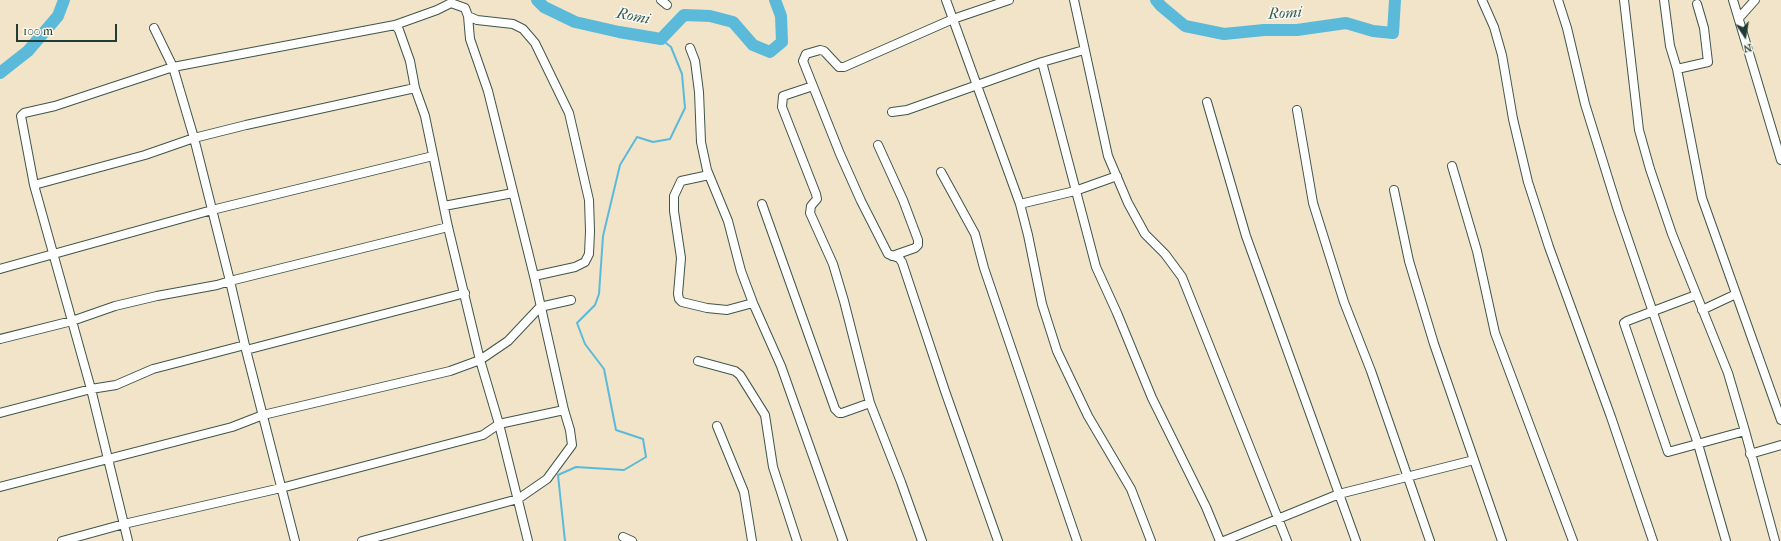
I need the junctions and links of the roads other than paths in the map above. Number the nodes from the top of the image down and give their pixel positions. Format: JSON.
{"nodes":[{"id":1,"x":946,"y":0,"type":"edge"},
{"id":2,"x":1009,"y":0,"type":"edge"},
{"id":3,"x":1074,"y":0,"type":"edge"},
{"id":4,"x":1482,"y":0,"type":"edge"},
{"id":5,"x":1558,"y":0,"type":"edge"},
{"id":6,"x":1624,"y":0,"type":"edge"},
{"id":7,"x":1664,"y":0,"type":"edge"},
{"id":8,"x":1734,"y":0,"type":"edge"},
{"id":9,"x":1755,"y":0,"type":"edge"},
{"id":10,"x":1697,"y":4,"type":"dead end"},
{"id":11,"x":468,"y":16,"type":"junction"},
{"id":12,"x":1739,"y":18,"type":"junction"},
{"id":13,"x":953,"y":19,"type":"junction"},
{"id":14,"x":395,"y":25,"type":"junction"},
{"id":15,"x":154,"y":28,"type":"dead end"},
{"id":16,"x":690,"y":48,"type":"dead end"},
{"id":17,"x":1084,"y":50,"type":"junction"},
{"id":18,"x":1042,"y":62,"type":"junction"},
{"id":19,"x":173,"y":67,"type":"junction"},
{"id":20,"x":1677,"y":70,"type":"junction"},
{"id":21,"x":976,"y":85,"type":"junction"},
{"id":22,"x":813,"y":86,"type":"junction"},
{"id":23,"x":415,"y":88,"type":"junction"},
{"id":24,"x":1207,"y":102,"type":"dead end"},
{"id":25,"x":1297,"y":110,"type":"dead end"},
{"id":26,"x":892,"y":112,"type":"dead end"},
{"id":27,"x":194,"y":138,"type":"junction"},
{"id":28,"x":878,"y":145,"type":"dead end"},
{"id":29,"x":433,"y":156,"type":"junction"},
{"id":30,"x":1781,"y":160,"type":"edge"},
{"id":31,"x":1452,"y":166,"type":"dead end"},
{"id":32,"x":942,"y":172,"type":"dead end"},
{"id":33,"x":709,"y":175,"type":"junction"},
{"id":34,"x":1117,"y":176,"type":"junction"},
{"id":35,"x":34,"y":185,"type":"junction"},
{"id":36,"x":1394,"y":190,"type":"dead end"},
{"id":37,"x":1075,"y":191,"type":"junction"},
{"id":38,"x":513,"y":193,"type":"junction"},
{"id":39,"x":762,"y":204,"type":"dead end"},
{"id":40,"x":1020,"y":204,"type":"junction"},
{"id":41,"x":444,"y":206,"type":"junction"},
{"id":42,"x":212,"y":210,"type":"junction"},
{"id":43,"x":448,"y":227,"type":"junction"},
{"id":44,"x":54,"y":253,"type":"junction"},
{"id":45,"x":892,"y":256,"type":"junction"},
{"id":46,"x":0,"y":270,"type":"edge"},
{"id":47,"x":534,"y":276,"type":"junction"},
{"id":48,"x":230,"y":281,"type":"junction"},
{"id":49,"x":465,"y":293,"type":"junction"},
{"id":50,"x":1696,"y":294,"type":"junction"},
{"id":51,"x":1736,"y":294,"type":"junction"},
{"id":52,"x":571,"y":300,"type":"dead end"},
{"id":53,"x":753,"y":303,"type":"junction"},
{"id":54,"x":540,"y":307,"type":"junction"},
{"id":55,"x":1702,"y":310,"type":"junction"},
{"id":56,"x":1653,"y":311,"type":"junction"},
{"id":57,"x":72,"y":321,"type":"junction"},
{"id":58,"x":0,"y":339,"type":"edge"},
{"id":59,"x":245,"y":348,"type":"junction"},
{"id":60,"x":480,"y":360,"type":"junction"},
{"id":61,"x":698,"y":361,"type":"dead end"},
{"id":62,"x":91,"y":389,"type":"junction"},
{"id":63,"x":870,"y":403,"type":"junction"},
{"id":64,"x":564,"y":410,"type":"junction"},
{"id":65,"x":0,"y":413,"type":"edge"},
{"id":66,"x":263,"y":415,"type":"junction"},
{"id":67,"x":1781,"y":420,"type":"edge"},
{"id":68,"x":499,"y":424,"type":"junction"},
{"id":69,"x":718,"y":426,"type":"dead end"},
{"id":70,"x":1746,"y":431,"type":"junction"},
{"id":71,"x":1698,"y":444,"type":"junction"},
{"id":72,"x":1781,"y":446,"type":"edge"},
{"id":73,"x":1750,"y":454,"type":"junction"},
{"id":74,"x":109,"y":459,"type":"junction"},
{"id":75,"x":1474,"y":460,"type":"junction"},
{"id":76,"x":1407,"y":476,"type":"junction"},
{"id":77,"x":0,"y":487,"type":"edge"},
{"id":78,"x":281,"y":488,"type":"junction"},
{"id":79,"x":1339,"y":494,"type":"junction"},
{"id":80,"x":518,"y":499,"type":"junction"},
{"id":81,"x":1278,"y":519,"type":"junction"},
{"id":82,"x":124,"y":524,"type":"junction"},
{"id":83,"x":623,"y":537,"type":"dead end"},
{"id":84,"x":62,"y":541,"type":"edge"},
{"id":85,"x":128,"y":541,"type":"edge"},
{"id":86,"x":295,"y":541,"type":"edge"},
{"id":87,"x":362,"y":541,"type":"edge"},
{"id":88,"x":528,"y":541,"type":"edge"},
{"id":89,"x":632,"y":541,"type":"edge"},
{"id":90,"x":752,"y":541,"type":"edge"},
{"id":91,"x":797,"y":541,"type":"edge"},
{"id":92,"x":843,"y":541,"type":"edge"},
{"id":93,"x":922,"y":541,"type":"edge"},
{"id":94,"x":998,"y":541,"type":"edge"},
{"id":95,"x":1077,"y":541,"type":"edge"},
{"id":96,"x":1151,"y":541,"type":"edge"},
{"id":97,"x":1220,"y":541,"type":"edge"},
{"id":98,"x":1224,"y":541,"type":"edge"},
{"id":99,"x":1287,"y":541,"type":"edge"},
{"id":100,"x":1356,"y":541,"type":"edge"},
{"id":101,"x":1430,"y":541,"type":"edge"},
{"id":102,"x":1502,"y":541,"type":"edge"},
{"id":103,"x":1573,"y":541,"type":"edge"},
{"id":104,"x":1653,"y":541,"type":"edge"},
{"id":105,"x":1726,"y":541,"type":"edge"},
{"id":106,"x":1775,"y":541,"type":"edge"}],
"edges":[{"from":1,"to":13,"type":"street"},
{"from":2,"to":13,"type":"street"},
{"from":3,"to":17,"type":"street"},
{"from":4,"to":104,"type":"street"},
{"from":5,"to":56,"type":"street"},
{"from":6,"to":50,"type":"street"},
{"from":7,"to":20,"type":"street"},
{"from":8,"to":12,"type":"street"},
{"from":9,"to":12,"type":"street"},
{"from":10,"to":20,"type":"street"},
{"from":11,"to":14,"type":"street"},
{"from":11,"to":38,"type":"street"},
{"from":11,"to":47,"type":"street"},
{"from":12,"to":30,"type":"street"},
{"from":13,"to":21,"type":"street"},
{"from":13,"to":22,"type":"street"},
{"from":14,"to":19,"type":"street"},
{"from":14,"to":23,"type":"street"},
{"from":15,"to":19,"type":"street"},
{"from":16,"to":33,"type":"street"},
{"from":17,"to":18,"type":"street"},
{"from":17,"to":34,"type":"street"},
{"from":18,"to":21,"type":"street"},
{"from":18,"to":37,"type":"street"},
{"from":19,"to":27,"type":"street"},
{"from":19,"to":35,"type":"street"},
{"from":20,"to":51,"type":"street"},
{"from":21,"to":26,"type":"street"},
{"from":21,"to":40,"type":"street"},
{"from":22,"to":45,"type":"street"},
{"from":22,"to":63,"type":"street"},
{"from":23,"to":27,"type":"street"},
{"from":23,"to":29,"type":"street"},
{"from":24,"to":79,"type":"street"},
{"from":25,"to":76,"type":"street"},
{"from":27,"to":35,"type":"street"},
{"from":27,"to":42,"type":"street"},
{"from":28,"to":45,"type":"street"},
{"from":29,"to":41,"type":"street"},
{"from":29,"to":42,"type":"street"},
{"from":31,"to":103,"type":"street"},
{"from":32,"to":95,"type":"street"},
{"from":33,"to":53,"type":"street"},
{"from":33,"to":53,"type":"street"},
{"from":34,"to":37,"type":"street"},
{"from":34,"to":81,"type":"street"},
{"from":35,"to":44,"type":"street"},
{"from":36,"to":75,"type":"street"},
{"from":37,"to":40,"type":"street"},
{"from":37,"to":97,"type":"street"},
{"from":38,"to":41,"type":"street"},
{"from":38,"to":47,"type":"street"},
{"from":39,"to":63,"type":"street"},
{"from":40,"to":96,"type":"street"},
{"from":41,"to":43,"type":"street"},
{"from":42,"to":44,"type":"street"},
{"from":42,"to":48,"type":"street"},
{"from":43,"to":48,"type":"street"},
{"from":43,"to":49,"type":"street"},
{"from":44,"to":46,"type":"street"},
{"from":44,"to":57,"type":"street"},
{"from":45,"to":94,"type":"street"},
{"from":47,"to":54,"type":"street"},
{"from":48,"to":57,"type":"street"},
{"from":48,"to":59,"type":"street"},
{"from":49,"to":59,"type":"street"},
{"from":49,"to":60,"type":"street"},
{"from":50,"to":55,"type":"street"},
{"from":50,"to":56,"type":"street"},
{"from":51,"to":55,"type":"street"},
{"from":51,"to":67,"type":"street"},
{"from":52,"to":54,"type":"street"},
{"from":53,"to":92,"type":"street"},
{"from":54,"to":60,"type":"street"},
{"from":54,"to":64,"type":"street"},
{"from":55,"to":70,"type":"street"},
{"from":56,"to":71,"type":"street"},
{"from":56,"to":71,"type":"street"},
{"from":57,"to":58,"type":"street"},
{"from":57,"to":62,"type":"street"},
{"from":59,"to":62,"type":"street"},
{"from":59,"to":66,"type":"street"},
{"from":60,"to":66,"type":"street"},
{"from":60,"to":68,"type":"street"},
{"from":61,"to":91,"type":"street"},
{"from":62,"to":65,"type":"street"},
{"from":62,"to":74,"type":"street"},
{"from":63,"to":93,"type":"street"},
{"from":64,"to":68,"type":"street"},
{"from":64,"to":80,"type":"street"},
{"from":66,"to":74,"type":"street"},
{"from":66,"to":78,"type":"street"},
{"from":68,"to":78,"type":"street"},
{"from":68,"to":80,"type":"street"},
{"from":69,"to":90,"type":"street"},
{"from":70,"to":71,"type":"street"},
{"from":70,"to":73,"type":"street"},
{"from":71,"to":105,"type":"street"},
{"from":72,"to":73,"type":"street"},
{"from":73,"to":106,"type":"street"},
{"from":74,"to":77,"type":"street"},
{"from":74,"to":82,"type":"street"},
{"from":75,"to":76,"type":"street"},
{"from":75,"to":102,"type":"street"},
{"from":76,"to":79,"type":"street"},
{"from":76,"to":101,"type":"street"},
{"from":78,"to":82,"type":"street"},
{"from":78,"to":86,"type":"street"},
{"from":79,"to":81,"type":"street"},
{"from":79,"to":100,"type":"street"},
{"from":80,"to":87,"type":"street"},
{"from":80,"to":88,"type":"street"},
{"from":81,"to":98,"type":"street"},
{"from":81,"to":99,"type":"street"},
{"from":82,"to":84,"type":"street"},
{"from":82,"to":85,"type":"street"},
{"from":83,"to":89,"type":"street"}]}
